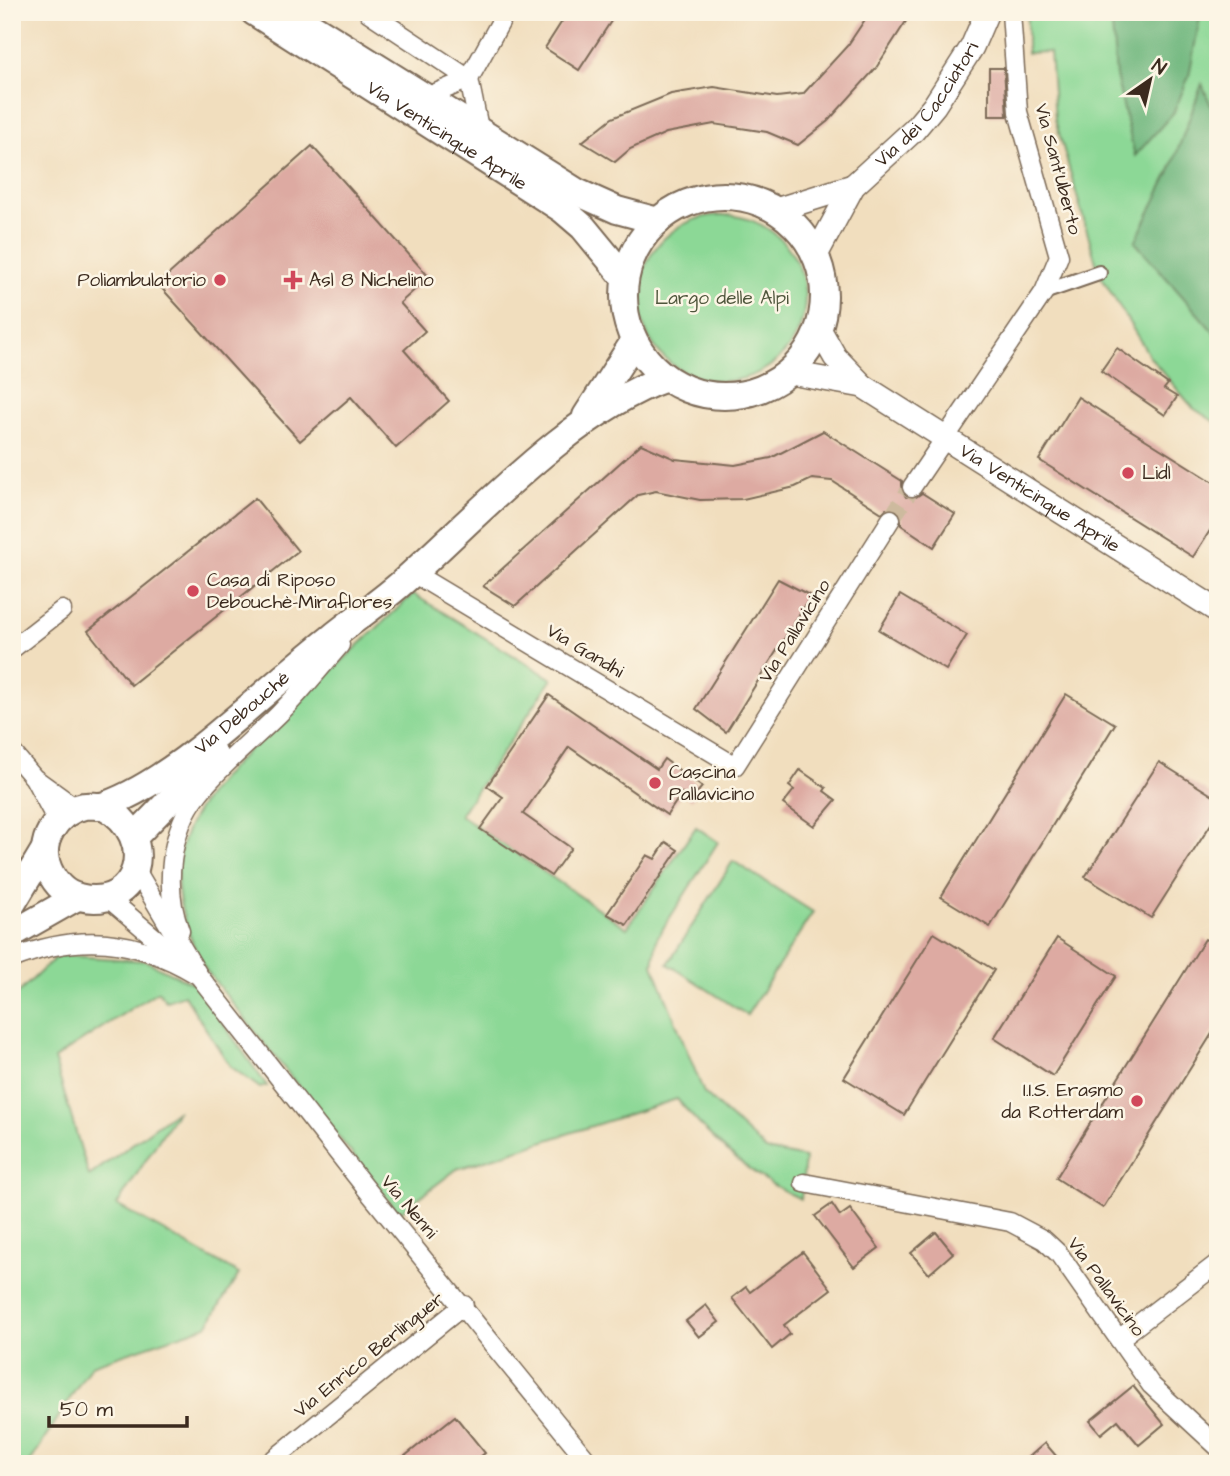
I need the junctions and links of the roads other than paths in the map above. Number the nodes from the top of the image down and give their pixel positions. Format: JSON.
{"nodes":[{"id":1,"x":254,"y":12,"type":"edge"},
{"id":2,"x":289,"y":12,"type":"edge"},
{"id":3,"x":368,"y":12,"type":"edge"},
{"id":4,"x":506,"y":12,"type":"edge"},
{"id":5,"x":987,"y":12,"type":"edge"},
{"id":6,"x":1011,"y":12,"type":"edge"},
{"id":7,"x":469,"y":79,"type":"junction"},
{"id":8,"x":424,"y":98,"type":"junction"},
{"id":9,"x":480,"y":133,"type":"junction"},
{"id":10,"x":853,"y":186,"type":"junction"},
{"id":11,"x":776,"y":210,"type":"junction"},
{"id":12,"x":658,"y":221,"type":"junction"},
{"id":13,"x":816,"y":255,"type":"junction"},
{"id":14,"x":1099,"y":273,"type":"dead end"},
{"id":15,"x":625,"y":278,"type":"junction"},
{"id":16,"x":1044,"y":292,"type":"junction"},
{"id":17,"x":819,"y":329,"type":"junction"},
{"id":18,"x":633,"y":343,"type":"junction"},
{"id":19,"x":790,"y":373,"type":"junction"},
{"id":20,"x":666,"y":378,"type":"junction"},
{"id":21,"x":863,"y":386,"type":"junction"},
{"id":22,"x":579,"y":426,"type":"junction"},
{"id":23,"x":945,"y":439,"type":"junction"},
{"id":24,"x":912,"y":487,"type":"tunnel mouth"},
{"id":25,"x":891,"y":519,"type":"tunnel mouth"},
{"id":26,"x":413,"y":573,"type":"junction"},
{"id":27,"x":374,"y":607,"type":"junction"},
{"id":28,"x":62,"y":610,"type":"dead end"},
{"id":29,"x":1218,"y":611,"type":"edge"},
{"id":30,"x":340,"y":645,"type":"junction"},
{"id":31,"x":12,"y":649,"type":"edge"},
{"id":32,"x":12,"y":752,"type":"edge"},
{"id":33,"x":734,"y":766,"type":"joint"},
{"id":34,"x":104,"y":806,"type":"junction"},
{"id":35,"x":67,"y":815,"type":"junction"},
{"id":36,"x":135,"y":836,"type":"junction"},
{"id":37,"x":45,"y":849,"type":"junction"},
{"id":38,"x":136,"y":870,"type":"junction"},
{"id":39,"x":77,"y":897,"type":"junction"},
{"id":40,"x":108,"y":898,"type":"junction"},
{"id":41,"x":12,"y":904,"type":"edge"},
{"id":42,"x":12,"y":934,"type":"edge"},
{"id":43,"x":12,"y":959,"type":"edge"},
{"id":44,"x":199,"y":976,"type":"junction"},
{"id":45,"x":804,"y":1183,"type":"dead end"},
{"id":46,"x":1218,"y":1263,"type":"edge"},
{"id":47,"x":464,"y":1305,"type":"junction"},
{"id":48,"x":1119,"y":1339,"type":"junction"},
{"id":49,"x":1218,"y":1447,"type":"edge"},
{"id":50,"x":268,"y":1464,"type":"edge"},
{"id":51,"x":590,"y":1464,"type":"edge"}],
"edges":[{"from":1,"to":15,"type":"main road","name":"Via Venticinque Aprile"},
{"from":2,"to":8,"type":"main road","name":"Via Venticinque Aprile"},
{"from":3,"to":7,"type":"street"},
{"from":4,"to":7,"type":"street"},
{"from":5,"to":10,"type":"street","name":"Via dei Cacciatori"},
{"from":6,"to":16,"type":"street","name":"Via Sant'Uberto"},
{"from":7,"to":8,"type":"street","name":"Via Venticinque Aprile"},
{"from":7,"to":9,"type":"street","name":"Via Venticinque Aprile"},
{"from":8,"to":9,"type":"main road","name":"Via Venticinque Aprile"},
{"from":9,"to":12,"type":"main road","name":"Via Venticinque Aprile"},
{"from":10,"to":11,"type":"street","name":"Via dei Cacciatori"},
{"from":10,"to":13,"type":"street","name":"Via dei Cacciatori"},
{"from":11,"to":12,"type":"main road"},
{"from":11,"to":13,"type":"main road"},
{"from":12,"to":15,"type":"main road"},
{"from":13,"to":17,"type":"main road"},
{"from":14,"to":16,"type":"street"},
{"from":15,"to":18,"type":"main road"},
{"from":16,"to":23,"type":"street","name":"Via Sant'Uberto"},
{"from":17,"to":19,"type":"main road"},
{"from":17,"to":21,"type":"street","name":"Via Venticinque Aprile"},
{"from":18,"to":20,"type":"main road"},
{"from":18,"to":22,"type":"main road","name":"Via Debouché"},
{"from":19,"to":20,"type":"main road"},
{"from":19,"to":21,"type":"street","name":"Via Venticinque Aprile"},
{"from":20,"to":22,"type":"main road","name":"Via Debouché"},
{"from":21,"to":23,"type":"street","name":"Via Venticinque Aprile"},
{"from":22,"to":26,"type":"main road","name":"Via Debouché"},
{"from":23,"to":24,"type":"street"},
{"from":23,"to":29,"type":"street","name":"Via Venticinque Aprile"},
{"from":25,"to":33,"type":"street","name":"Via Pallavicino"},
{"from":26,"to":27,"type":"main road","name":"Via Debouché"},
{"from":26,"to":33,"type":"street","name":"Via Gandhi"},
{"from":27,"to":30,"type":"main road","name":"Via Debouché"},
{"from":27,"to":34,"type":"main road","name":"Via Debouché"},
{"from":28,"to":31,"type":"street"},
{"from":30,"to":36,"type":"main road","name":"Via Debouché"},
{"from":30,"to":44,"type":"street","name":"Via Nenni"},
{"from":32,"to":35,"type":"street"},
{"from":34,"to":35,"type":"main road","name":"Via Debouché"},
{"from":34,"to":36,"type":"main road"},
{"from":35,"to":37,"type":"main road"},
{"from":36,"to":38,"type":"main road"},
{"from":37,"to":39,"type":"main road"},
{"from":37,"to":41,"type":"main road"},
{"from":38,"to":40,"type":"main road"},
{"from":38,"to":44,"type":"street","name":"Via Nenni"},
{"from":39,"to":40,"type":"main road"},
{"from":39,"to":42,"type":"main road"},
{"from":40,"to":44,"type":"street","name":"Via Nenni"},
{"from":43,"to":44,"type":"street","name":"Via Nenni"},
{"from":44,"to":47,"type":"street","name":"Via Nenni"},
{"from":45,"to":48,"type":"street","name":"Via Pallavicino"},
{"from":46,"to":48,"type":"street"},
{"from":47,"to":50,"type":"street","name":"Via Enrico Berlinguer"},
{"from":47,"to":51,"type":"street","name":"Via Nenni"},
{"from":48,"to":49,"type":"street","name":"Via Pallavicino"}]}
